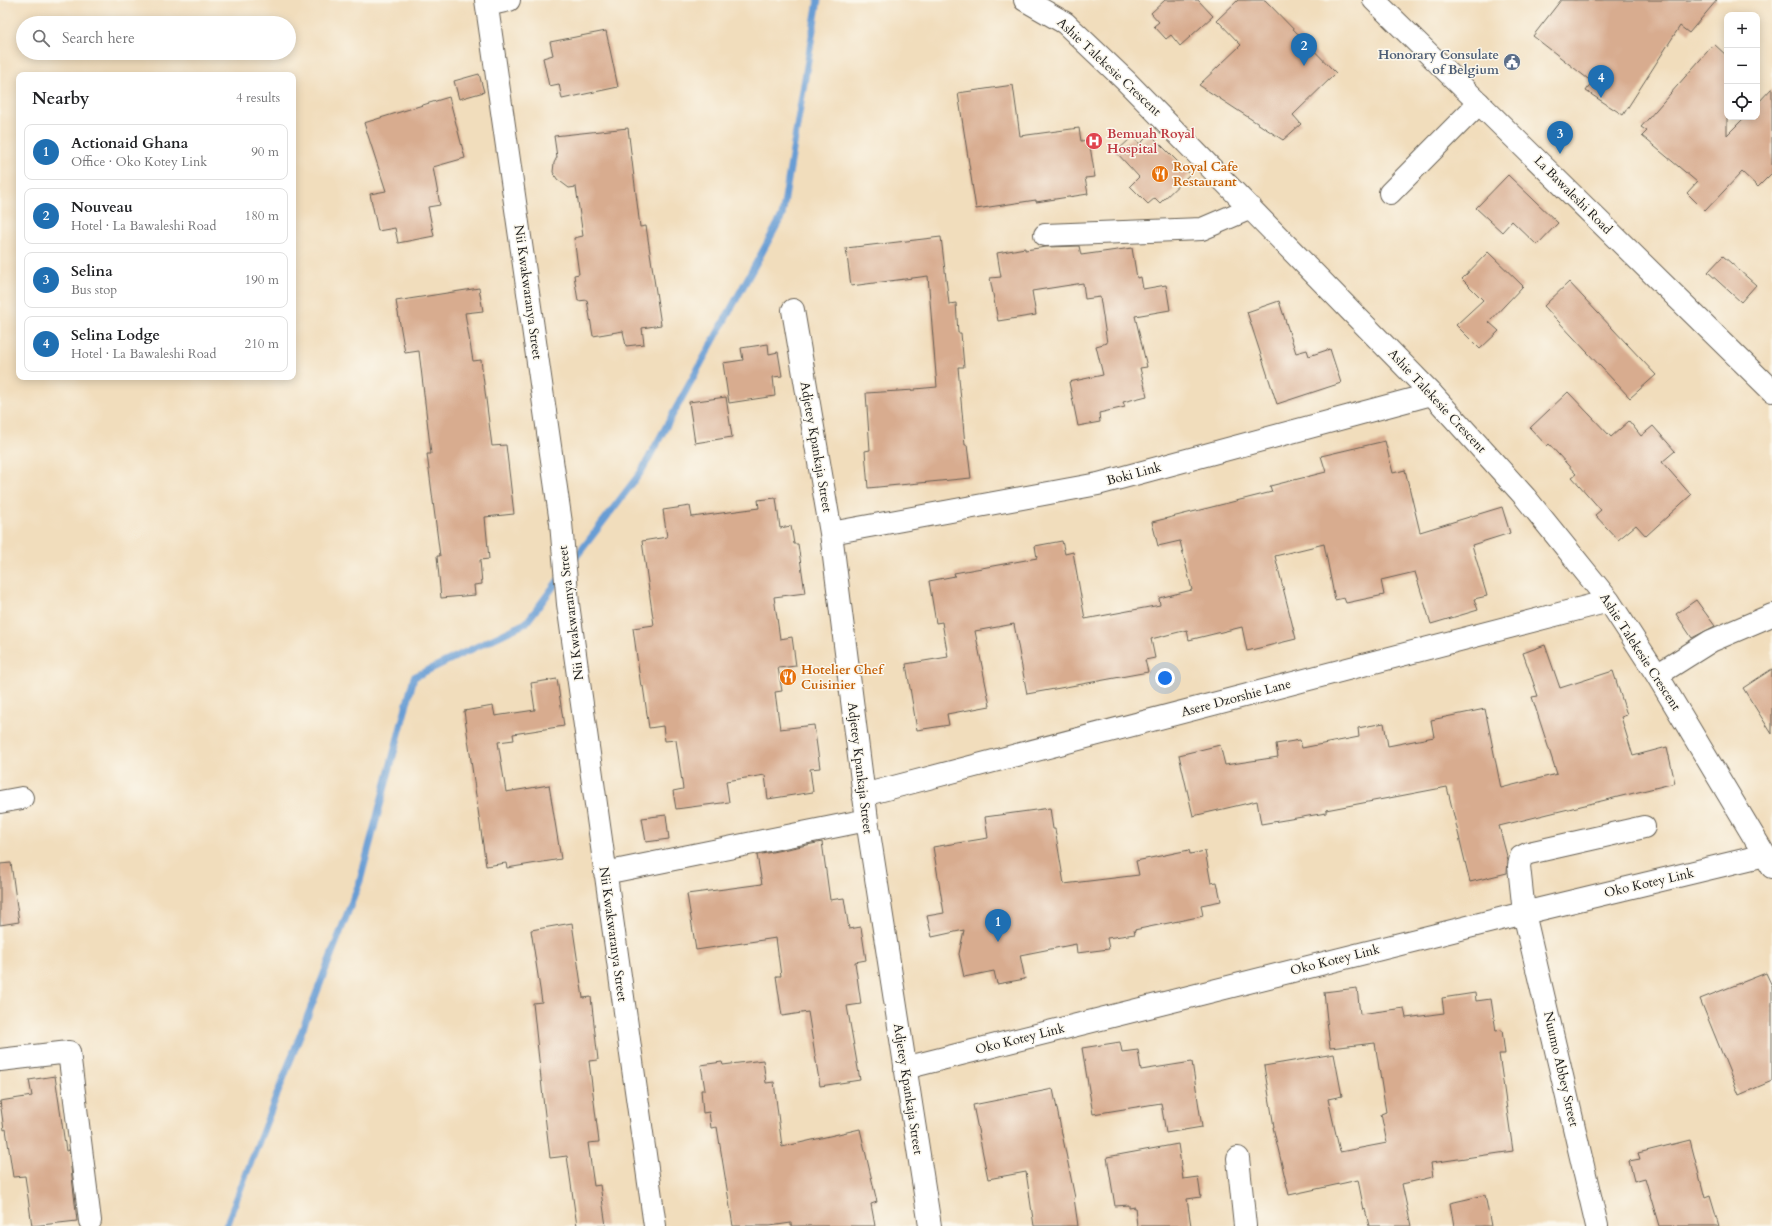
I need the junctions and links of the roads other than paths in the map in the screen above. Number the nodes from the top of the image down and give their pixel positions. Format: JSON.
{"nodes":[{"id":1,"x":509,"y":0,"type":"edge"},
{"id":2,"x":1025,"y":0,"type":"edge"},
{"id":3,"x":1374,"y":0,"type":"edge"},
{"id":4,"x":486,"y":3,"type":"edge"},
{"id":5,"x":1479,"y":103,"type":"junction"},
{"id":6,"x":1390,"y":193,"type":"dead end"},
{"id":7,"x":1251,"y":208,"type":"junction"},
{"id":8,"x":1045,"y":235,"type":"dead end"},
{"id":9,"x":793,"y":310,"type":"dead end"},
{"id":10,"x":1772,"y":391,"type":"edge"},
{"id":11,"x":1432,"y":394,"type":"junction"},
{"id":12,"x":831,"y":533,"type":"junction"},
{"id":13,"x":1609,"y":601,"type":"junction"},
{"id":14,"x":1772,"y":615,"type":"edge"},
{"id":15,"x":1657,"y":675,"type":"junction"},
{"id":16,"x":863,"y":795,"type":"junction"},
{"id":17,"x":22,"y":798,"type":"dead end"},
{"id":18,"x":0,"y":802,"type":"edge"},
{"id":19,"x":866,"y":820,"type":"junction"},
{"id":20,"x":1644,"y":827,"type":"dead end"},
{"id":21,"x":1768,"y":861,"type":"edge"},
{"id":22,"x":605,"y":873,"type":"junction"},
{"id":23,"x":1524,"y":913,"type":"junction"},
{"id":24,"x":0,"y":1060,"type":"edge"},
{"id":25,"x":905,"y":1068,"type":"junction"},
{"id":26,"x":1238,"y":1158,"type":"dead end"},
{"id":27,"x":90,"y":1221,"type":"dead end"},
{"id":28,"x":655,"y":1226,"type":"edge"},
{"id":29,"x":930,"y":1226,"type":"edge"},
{"id":30,"x":1245,"y":1226,"type":"edge"},
{"id":31,"x":1598,"y":1226,"type":"edge"}],
"edges":[{"from":1,"to":4,"type":"street"},
{"from":2,"to":7,"type":"street","name":"Ashie Talekesie Crescent"},
{"from":3,"to":5,"type":"street","name":"La Bawaleshi Road"},
{"from":4,"to":22,"type":"street","name":"Nii Kwakwaranya Street"},
{"from":5,"to":6,"type":"street"},
{"from":5,"to":10,"type":"street","name":"La Bawaleshi Road"},
{"from":7,"to":8,"type":"street"},
{"from":7,"to":11,"type":"street","name":"Ashie Talekesie Crescent"},
{"from":9,"to":12,"type":"street","name":"Adjetey Kpankaja Street"},
{"from":11,"to":12,"type":"street","name":"Boki Link"},
{"from":11,"to":13,"type":"street","name":"Ashie Talekesie Crescent"},
{"from":12,"to":16,"type":"street","name":"Adjetey Kpankaja Street"},
{"from":13,"to":15,"type":"street","name":"Ashie Talekesie Crescent"},
{"from":13,"to":16,"type":"street","name":"Asere Dzorshie Lane"},
{"from":14,"to":15,"type":"street"},
{"from":15,"to":21,"type":"street","name":"Ashie Talekesie Crescent"},
{"from":16,"to":19,"type":"street","name":"Adjetey Kpankaja Street"},
{"from":17,"to":18,"type":"street"},
{"from":19,"to":22,"type":"street"},
{"from":19,"to":25,"type":"street","name":"Adjetey Kpankaja Street"},
{"from":20,"to":23,"type":"street","name":"Nuumo Abbey Street"},
{"from":21,"to":23,"type":"street","name":"Oko Kotey Link"},
{"from":22,"to":28,"type":"street","name":"Nii Kwakwaranya Street"},
{"from":23,"to":25,"type":"street","name":"Oko Kotey Link"},
{"from":23,"to":31,"type":"street","name":"Nuumo Abbey Street"},
{"from":24,"to":27,"type":"street"},
{"from":25,"to":29,"type":"street","name":"Adjetey Kpankaja Street"},
{"from":26,"to":30,"type":"street"}]}
